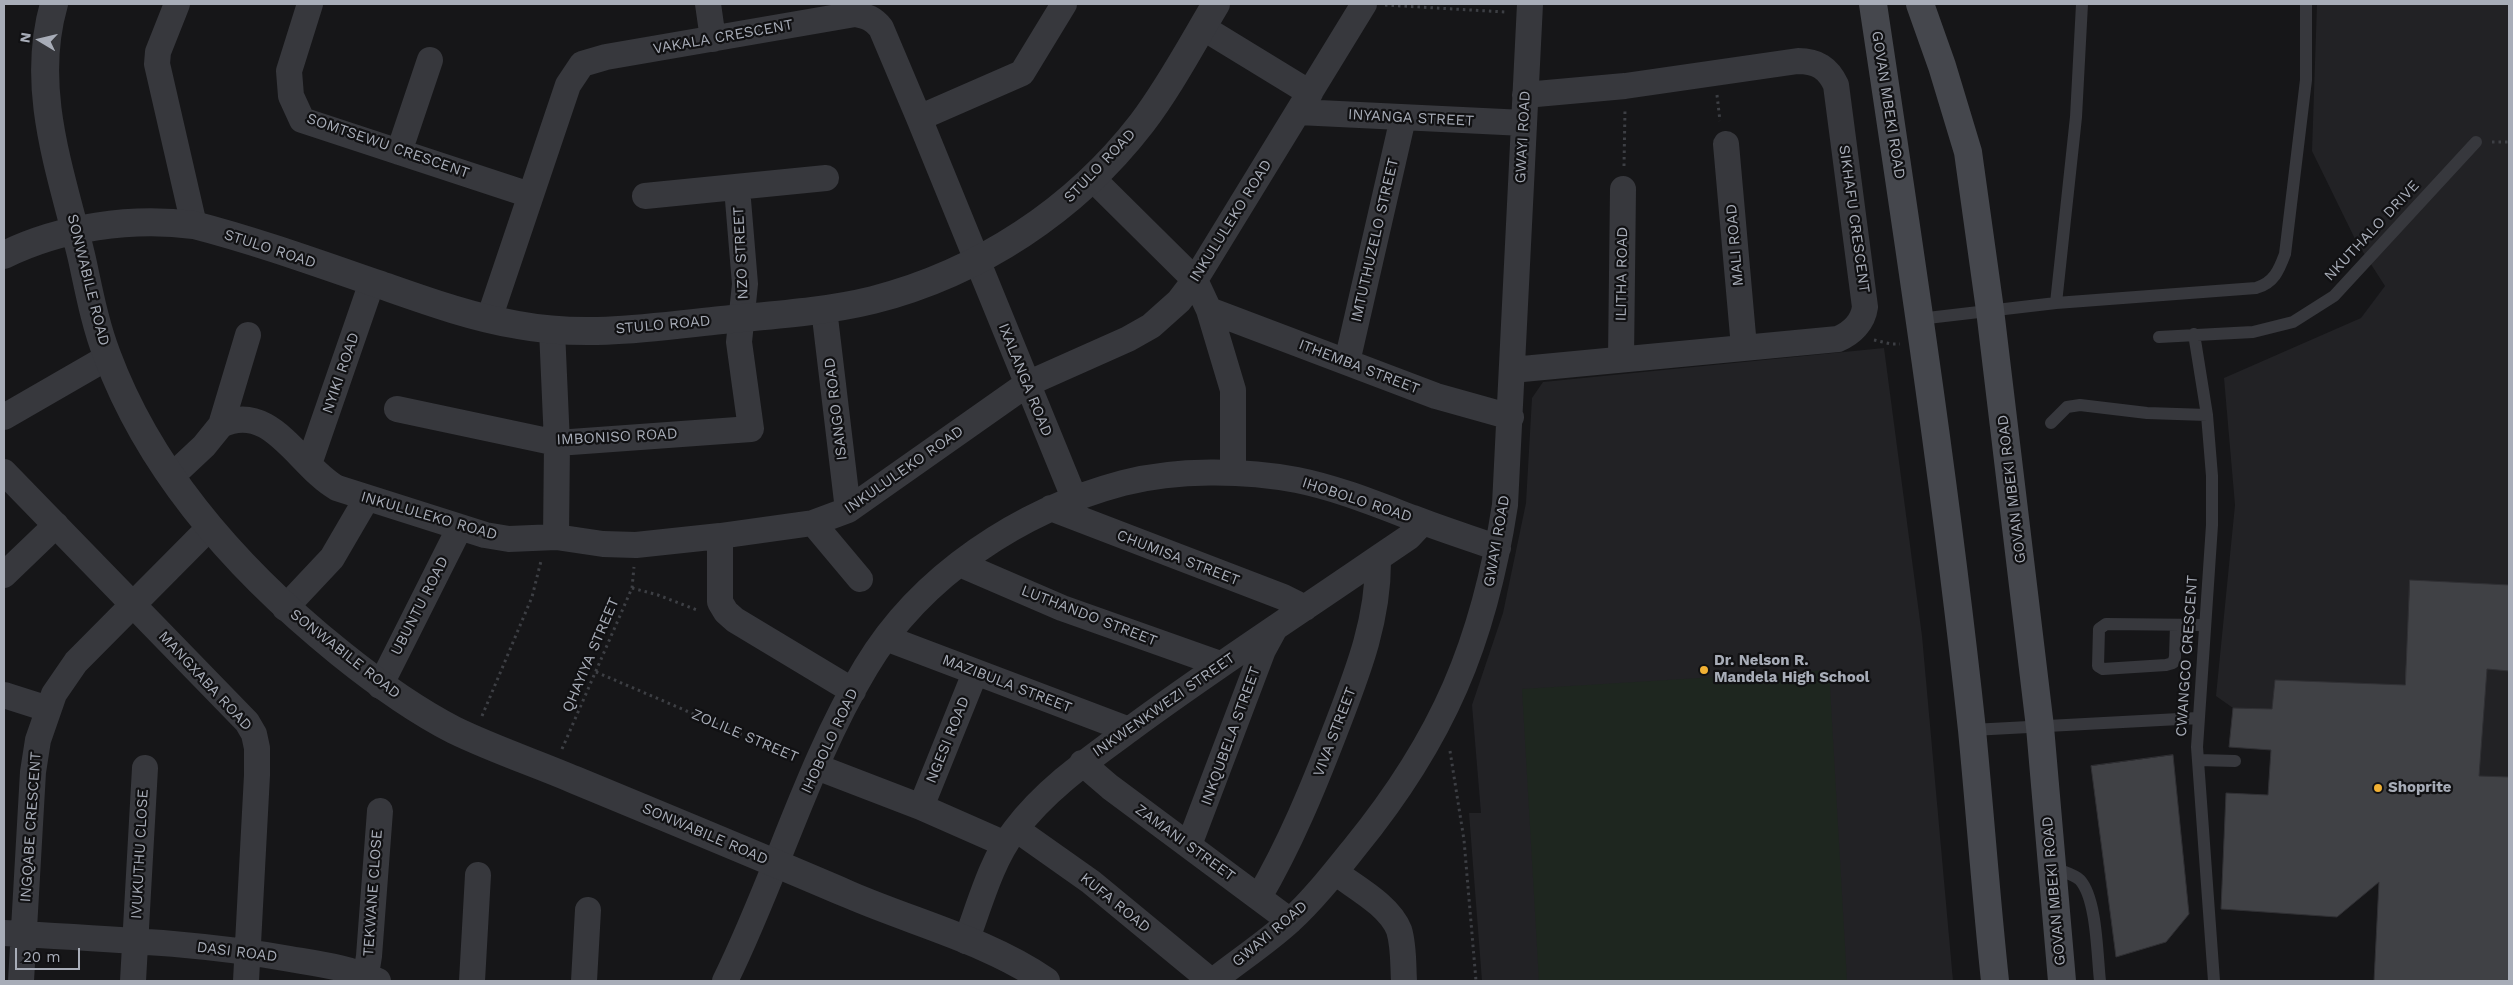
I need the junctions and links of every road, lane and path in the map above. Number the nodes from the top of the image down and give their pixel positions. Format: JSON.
{"nodes":[{"id":1,"x":54,"y":4,"type":"edge"},
{"id":2,"x":177,"y":4,"type":"edge"},
{"id":3,"x":310,"y":4,"type":"edge"},
{"id":4,"x":708,"y":4,"type":"edge"},
{"id":5,"x":1064,"y":4,"type":"edge"},
{"id":6,"x":1216,"y":4,"type":"edge"},
{"id":7,"x":1364,"y":4,"type":"edge"},
{"id":8,"x":1379,"y":4,"type":"edge"},
{"id":9,"x":1873,"y":4,"type":"edge"},
{"id":10,"x":1920,"y":4,"type":"edge"},
{"id":11,"x":2082,"y":4,"type":"edge"},
{"id":12,"x":2306,"y":4,"type":"edge"},
{"id":13,"x":1529,"y":8,"type":"edge"},
{"id":14,"x":1202,"y":27,"type":"junction"},
{"id":15,"x":713,"y":39,"type":"junction"},
{"id":16,"x":430,"y":60,"type":"dead end"},
{"id":17,"x":1714,"y":74,"type":"junction"},
{"id":18,"x":1625,"y":86,"type":"junction"},
{"id":19,"x":1525,"y":96,"type":"junction"},
{"id":20,"x":1304,"y":102,"type":"junction"},
{"id":21,"x":919,"y":118,"type":"junction"},
{"id":22,"x":1403,"y":118,"type":"junction"},
{"id":23,"x":1524,"y":123,"type":"junction"},
{"id":24,"x":2476,"y":142,"type":"dead end"},
{"id":25,"x":1726,"y":144,"type":"joint"},
{"id":26,"x":400,"y":152,"type":"junction"},
{"id":27,"x":826,"y":178,"type":"dead end"},
{"id":28,"x":1092,"y":178,"type":"junction"},
{"id":29,"x":737,"y":188,"type":"junction"},
{"id":30,"x":1623,"y":188,"type":"joint"},
{"id":31,"x":530,"y":195,"type":"junction"},
{"id":32,"x":645,"y":196,"type":"dead end"},
{"id":33,"x":194,"y":225,"type":"junction"},
{"id":34,"x":76,"y":232,"type":"junction"},
{"id":35,"x":4,"y":256,"type":"edge"},
{"id":36,"x":976,"y":261,"type":"junction"},
{"id":37,"x":1195,"y":280,"type":"junction"},
{"id":38,"x":372,"y":282,"type":"junction"},
{"id":39,"x":2056,"y":303,"type":"junction"},
{"id":40,"x":824,"y":309,"type":"junction"},
{"id":41,"x":1209,"y":310,"type":"junction"},
{"id":42,"x":1990,"y":310,"type":"junction"},
{"id":43,"x":742,"y":318,"type":"junction"},
{"id":44,"x":489,"y":319,"type":"junction"},
{"id":45,"x":1920,"y":319,"type":"junction"},
{"id":46,"x":552,"y":330,"type":"junction"},
{"id":47,"x":2194,"y":334,"type":"junction"},
{"id":48,"x":248,"y":335,"type":"dead end"},
{"id":49,"x":2159,"y":337,"type":"dead end"},
{"id":50,"x":1744,"y":347,"type":"junction"},
{"id":51,"x":108,"y":358,"type":"junction"},
{"id":52,"x":1621,"y":359,"type":"junction"},
{"id":53,"x":1347,"y":362,"type":"junction"},
{"id":54,"x":1512,"y":370,"type":"junction"},
{"id":55,"x":1027,"y":384,"type":"junction"},
{"id":56,"x":397,"y":409,"type":"dead end"},
{"id":57,"x":2207,"y":415,"type":"junction"},
{"id":58,"x":1511,"y":416,"type":"junction"},
{"id":59,"x":4,"y":417,"type":"edge"},
{"id":60,"x":2051,"y":422,"type":"dead end"},
{"id":61,"x":221,"y":425,"type":"junction"},
{"id":62,"x":751,"y":429,"type":"joint"},
{"id":63,"x":557,"y":443,"type":"junction"},
{"id":64,"x":309,"y":464,"type":"junction"},
{"id":65,"x":4,"y":472,"type":"edge"},
{"id":66,"x":1233,"y":472,"type":"junction"},
{"id":67,"x":172,"y":476,"type":"junction"},
{"id":68,"x":367,"y":498,"type":"junction"},
{"id":69,"x":1063,"y":504,"type":"junction"},
{"id":70,"x":848,"y":510,"type":"junction"},
{"id":71,"x":1423,"y":522,"type":"junction"},
{"id":72,"x":813,"y":523,"type":"junction"},
{"id":73,"x":56,"y":525,"type":"junction"},
{"id":74,"x":460,"y":527,"type":"junction"},
{"id":75,"x":208,"y":528,"type":"junction"},
{"id":76,"x":720,"y":536,"type":"junction"},
{"id":77,"x":552,"y":537,"type":"junction"},
{"id":78,"x":636,"y":545,"type":"junction"},
{"id":79,"x":1498,"y":548,"type":"junction"},
{"id":80,"x":1378,"y":558,"type":"junction"},
{"id":81,"x":960,"y":564,"type":"junction"},
{"id":82,"x":4,"y":575,"type":"edge"},
{"id":83,"x":860,"y":579,"type":"dead end"},
{"id":84,"x":632,"y":588,"type":"junction"},
{"id":85,"x":720,"y":602,"type":"junction"},
{"id":86,"x":133,"y":603,"type":"junction"},
{"id":87,"x":285,"y":608,"type":"junction"},
{"id":88,"x":1305,"y":608,"type":"junction"},
{"id":89,"x":2176,"y":625,"type":"junction"},
{"id":90,"x":2205,"y":625,"type":"junction"},
{"id":91,"x":1275,"y":628,"type":"junction"},
{"id":92,"x":886,"y":638,"type":"junction"},
{"id":93,"x":1220,"y":664,"type":"junction"},
{"id":94,"x":596,"y":672,"type":"junction"},
{"id":95,"x":975,"y":673,"type":"junction"},
{"id":96,"x":380,"y":686,"type":"junction"},
{"id":97,"x":853,"y":690,"type":"junction"},
{"id":98,"x":4,"y":695,"type":"edge"},
{"id":99,"x":48,"y":709,"type":"junction"},
{"id":100,"x":2198,"y":718,"type":"junction"},
{"id":101,"x":2040,"y":728,"type":"junction"},
{"id":102,"x":1129,"y":730,"type":"junction"},
{"id":103,"x":1972,"y":730,"type":"junction"},
{"id":104,"x":472,"y":738,"type":"junction"},
{"id":105,"x":1449,"y":746,"type":"dead end"},
{"id":106,"x":2198,"y":760,"type":"junction"},
{"id":107,"x":2235,"y":761,"type":"dead end"},
{"id":108,"x":1082,"y":763,"type":"junction"},
{"id":109,"x":817,"y":767,"type":"junction"},
{"id":110,"x":145,"y":768,"type":"dead end"},
{"id":111,"x":552,"y":770,"type":"junction"},
{"id":112,"x":921,"y":807,"type":"junction"},
{"id":113,"x":380,"y":811,"type":"dead end"},
{"id":114,"x":1010,"y":837,"type":"junction"},
{"id":115,"x":1189,"y":845,"type":"junction"},
{"id":116,"x":777,"y":864,"type":"junction"},
{"id":117,"x":2052,"y":867,"type":"junction"},
{"id":118,"x":1335,"y":872,"type":"junction"},
{"id":119,"x":478,"y":875,"type":"dead end"},
{"id":120,"x":1259,"y":897,"type":"junction"},
{"id":121,"x":588,"y":910,"type":"dead end"},
{"id":122,"x":1290,"y":921,"type":"junction"},
{"id":123,"x":14,"y":934,"type":"edge"},
{"id":124,"x":135,"y":940,"type":"junction"},
{"id":125,"x":966,"y":941,"type":"junction"},
{"id":126,"x":248,"y":951,"type":"junction"},
{"id":127,"x":369,"y":979,"type":"edge"},
{"id":128,"x":21,"y":981,"type":"edge"},
{"id":129,"x":132,"y":981,"type":"edge"},
{"id":130,"x":246,"y":981,"type":"edge"},
{"id":131,"x":472,"y":981,"type":"edge"},
{"id":132,"x":584,"y":981,"type":"edge"},
{"id":133,"x":725,"y":981,"type":"edge"},
{"id":134,"x":1046,"y":981,"type":"edge"},
{"id":135,"x":1212,"y":981,"type":"edge"},
{"id":136,"x":1404,"y":981,"type":"edge"},
{"id":137,"x":1476,"y":981,"type":"edge"},
{"id":138,"x":1995,"y":981,"type":"edge"},
{"id":139,"x":2062,"y":981,"type":"edge"},
{"id":140,"x":2100,"y":981,"type":"edge"},
{"id":141,"x":2214,"y":981,"type":"edge"}],
"edges":[{"from":1,"to":34,"type":"street","name":"SONWABILE ROAD"},
{"from":2,"to":33,"type":"street"},
{"from":3,"to":26,"type":"street","name":"SOMTSEWU CRESCENT"},
{"from":4,"to":15,"type":"street"},
{"from":5,"to":21,"type":"street"},
{"from":6,"to":14,"type":"street","name":"STULO ROAD"},
{"from":7,"to":20,"type":"street","name":"INKULULEKO ROAD"},
{"from":8,"to":13,"type":"path"},
{"from":9,"to":45,"type":"main road","name":"GOVAN MBEKI ROAD"},
{"from":10,"to":42,"type":"main road","name":"GOVAN MBEKI ROAD"},
{"from":11,"to":39,"type":"lane"},
{"from":12,"to":39,"type":"lane"},
{"from":13,"to":19,"type":"street","name":"GWAYI ROAD"},
{"from":14,"to":20,"type":"street","name":"INYANGA STREET"},
{"from":14,"to":28,"type":"street","name":"STULO ROAD"},
{"from":15,"to":21,"type":"street","name":"VAKALA CRESCENT"},
{"from":15,"to":31,"type":"street","name":"VAKALA CRESCENT"},
{"from":16,"to":26,"type":"street"},
{"from":17,"to":18,"type":"street","name":"SIKHAFU CRESCENT"},
{"from":17,"to":25,"type":"path"},
{"from":17,"to":50,"type":"street","name":"SIKHAFU CRESCENT"},
{"from":18,"to":19,"type":"street","name":"SIKHAFU CRESCENT"},
{"from":18,"to":30,"type":"path"},
{"from":19,"to":23,"type":"street","name":"GWAYI ROAD"},
{"from":20,"to":22,"type":"street","name":"INYANGA STREET"},
{"from":20,"to":37,"type":"street","name":"INKULULEKO ROAD"},
{"from":21,"to":36,"type":"street","name":"VAKALA CRESCENT"},
{"from":22,"to":23,"type":"street","name":"INYANGA STREET"},
{"from":22,"to":53,"type":"street","name":"IMTUTHUZELO STREET"},
{"from":23,"to":54,"type":"street","name":"GWAYI ROAD"},
{"from":24,"to":47,"type":"lane","name":"NKUTHALO DRIVE"},
{"from":25,"to":50,"type":"street","name":"MALI ROAD"},
{"from":26,"to":31,"type":"street","name":"SOMTSEWU CRESCENT"},
{"from":27,"to":29,"type":"street","name":"NZO STREET"},
{"from":28,"to":36,"type":"street","name":"STULO ROAD"},
{"from":28,"to":37,"type":"street"},
{"from":29,"to":32,"type":"street","name":"NZO STREET"},
{"from":29,"to":43,"type":"street","name":"NZO STREET"},
{"from":30,"to":52,"type":"street","name":"ILITHA ROAD"},
{"from":31,"to":44,"type":"street","name":"VAKALA CRESCENT"},
{"from":33,"to":34,"type":"street","name":"STULO ROAD"},
{"from":33,"to":38,"type":"street","name":"STULO ROAD"},
{"from":34,"to":35,"type":"street","name":"STULO ROAD"},
{"from":34,"to":51,"type":"street","name":"SONWABILE ROAD"},
{"from":36,"to":40,"type":"street","name":"STULO ROAD"},
{"from":36,"to":55,"type":"street","name":"IXALANGA ROAD"},
{"from":37,"to":41,"type":"street"},
{"from":37,"to":55,"type":"street","name":"INKULULEKO ROAD"},
{"from":38,"to":44,"type":"street","name":"STULO ROAD"},
{"from":38,"to":64,"type":"street","name":"NYIKI ROAD"},
{"from":39,"to":42,"type":"lane"},
{"from":40,"to":43,"type":"street","name":"STULO ROAD"},
{"from":40,"to":70,"type":"street","name":"ISANGO ROAD"},
{"from":41,"to":53,"type":"street","name":"ITHEMBA STREET"},
{"from":41,"to":66,"type":"street"},
{"from":42,"to":45,"type":"lane"},
{"from":42,"to":101,"type":"main road","name":"GOVAN MBEKI ROAD"},
{"from":43,"to":46,"type":"street","name":"STULO ROAD"},
{"from":43,"to":62,"type":"street","name":"NZO STREET"},
{"from":44,"to":46,"type":"street","name":"STULO ROAD"},
{"from":45,"to":103,"type":"main road","name":"GOVAN MBEKI ROAD"},
{"from":46,"to":63,"type":"street"},
{"from":47,"to":49,"type":"lane","name":"NKUTHALO DRIVE"},
{"from":47,"to":57,"type":"lane","name":"CWANGCO CRESCENT"},
{"from":48,"to":61,"type":"street"},
{"from":50,"to":52,"type":"street","name":"SIKHAFU CRESCENT"},
{"from":51,"to":59,"type":"street"},
{"from":51,"to":67,"type":"street","name":"SONWABILE ROAD"},
{"from":52,"to":54,"type":"street","name":"SIKHAFU CRESCENT"},
{"from":53,"to":58,"type":"street","name":"ITHEMBA STREET"},
{"from":54,"to":58,"type":"street","name":"GWAYI ROAD"},
{"from":55,"to":69,"type":"street","name":"IXALANGA ROAD"},
{"from":55,"to":70,"type":"street","name":"INKULULEKO ROAD"},
{"from":56,"to":63,"type":"street","name":"IMBONISO ROAD"},
{"from":57,"to":60,"type":"lane"},
{"from":57,"to":90,"type":"lane","name":"CWANGCO CRESCENT"},
{"from":58,"to":79,"type":"street","name":"GWAYI ROAD"},
{"from":61,"to":64,"type":"street","name":"INKULULEKO ROAD"},
{"from":61,"to":67,"type":"street"},
{"from":62,"to":63,"type":"street","name":"IMBONISO ROAD"},
{"from":63,"to":77,"type":"street"},
{"from":64,"to":68,"type":"street","name":"INKULULEKO ROAD"},
{"from":65,"to":73,"type":"street","name":"MANGXABA ROAD"},
{"from":66,"to":69,"type":"street","name":"IHOBOLO ROAD"},
{"from":66,"to":71,"type":"street","name":"IHOBOLO ROAD"},
{"from":67,"to":75,"type":"street","name":"SONWABILE ROAD"},
{"from":68,"to":74,"type":"street","name":"INKULULEKO ROAD"},
{"from":68,"to":87,"type":"street"},
{"from":69,"to":81,"type":"street","name":"IHOBOLO ROAD"},
{"from":69,"to":88,"type":"street","name":"CHUMISA STREET"},
{"from":70,"to":72,"type":"street","name":"INKULULEKO ROAD"},
{"from":71,"to":79,"type":"street","name":"IHOBOLO ROAD"},
{"from":71,"to":80,"type":"street","name":"INKWENKWEZI STREET"},
{"from":72,"to":76,"type":"street","name":"INKULULEKO ROAD"},
{"from":72,"to":83,"type":"street"},
{"from":73,"to":82,"type":"street"},
{"from":73,"to":86,"type":"street","name":"MANGXABA ROAD"},
{"from":74,"to":77,"type":"street","name":"INKULULEKO ROAD"},
{"from":74,"to":96,"type":"street","name":"UBUNTU ROAD"},
{"from":75,"to":86,"type":"street","name":"INGQABE CRESCENT"},
{"from":75,"to":87,"type":"street","name":"SONWABILE ROAD"},
{"from":76,"to":78,"type":"street","name":"INKULULEKO ROAD"},
{"from":76,"to":85,"type":"street"},
{"from":77,"to":78,"type":"street","name":"INKULULEKO ROAD"},
{"from":77,"to":104,"type":"path"},
{"from":78,"to":84,"type":"path","name":"QHAYIYA STREET"},
{"from":79,"to":118,"type":"street","name":"GWAYI ROAD"},
{"from":80,"to":88,"type":"street","name":"INKWENKWEZI STREET"},
{"from":80,"to":120,"type":"street","name":"VIVA STREET"},
{"from":81,"to":92,"type":"street","name":"IHOBOLO ROAD"},
{"from":81,"to":93,"type":"street","name":"LUTHANDO STREET"},
{"from":84,"to":85,"type":"path"},
{"from":84,"to":94,"type":"path","name":"QHAYIYA STREET"},
{"from":85,"to":97,"type":"street"},
{"from":86,"to":99,"type":"street","name":"INGQABE CRESCENT"},
{"from":86,"to":126,"type":"street","name":"MANGXABA ROAD"},
{"from":87,"to":96,"type":"street","name":"SONWABILE ROAD"},
{"from":88,"to":91,"type":"street","name":"INKWENKWEZI STREET"},
{"from":89,"to":89,"type":"lane"},
{"from":89,"to":90,"type":"lane"},
{"from":90,"to":100,"type":"lane","name":"CWANGCO CRESCENT"},
{"from":91,"to":93,"type":"street","name":"INKWENKWEZI STREET"},
{"from":91,"to":115,"type":"street","name":"INKQUBELA STREET"},
{"from":92,"to":95,"type":"street","name":"MAZIBULA STREET"},
{"from":92,"to":97,"type":"street","name":"IHOBOLO ROAD"},
{"from":93,"to":102,"type":"street","name":"INKWENKWEZI STREET"},
{"from":94,"to":109,"type":"path","name":"ZOLILE STREET"},
{"from":94,"to":111,"type":"path","name":"QHAYIYA STREET"},
{"from":95,"to":102,"type":"street","name":"MAZIBULA STREET"},
{"from":95,"to":112,"type":"street","name":"NGESI ROAD"},
{"from":96,"to":104,"type":"street","name":"SONWABILE ROAD"},
{"from":97,"to":109,"type":"street","name":"IHOBOLO ROAD"},
{"from":98,"to":99,"type":"street"},
{"from":99,"to":123,"type":"street","name":"INGQABE CRESCENT"},
{"from":100,"to":101,"type":"lane"},
{"from":100,"to":106,"type":"lane","name":"CWANGCO CRESCENT"},
{"from":101,"to":103,"type":"lane"},
{"from":101,"to":117,"type":"main road","name":"GOVAN MBEKI ROAD"},
{"from":102,"to":108,"type":"street","name":"INKWENKWEZI STREET"},
{"from":103,"to":138,"type":"main road","name":"GOVAN MBEKI ROAD"},
{"from":104,"to":111,"type":"street","name":"SONWABILE ROAD"},
{"from":105,"to":137,"type":"path"},
{"from":106,"to":107,"type":"lane"},
{"from":106,"to":141,"type":"lane","name":"CWANGCO CRESCENT"},
{"from":108,"to":114,"type":"street","name":"INKWENKWEZI STREET"},
{"from":108,"to":115,"type":"street","name":"ZAMANI STREET"},
{"from":109,"to":112,"type":"street","name":"ZOLILE STREET"},
{"from":109,"to":116,"type":"street","name":"IHOBOLO ROAD"},
{"from":110,"to":124,"type":"street","name":"IVUKUTHU CLOSE"},
{"from":111,"to":116,"type":"street","name":"SONWABILE ROAD"},
{"from":112,"to":114,"type":"street","name":"ZOLILE STREET"},
{"from":113,"to":127,"type":"street","name":"TEKWANE CLOSE"},
{"from":114,"to":125,"type":"street","name":"INKWENKWEZI STREET"},
{"from":114,"to":135,"type":"street","name":"KUFA ROAD"},
{"from":115,"to":120,"type":"street","name":"ZAMANI STREET"},
{"from":116,"to":125,"type":"street","name":"SONWABILE ROAD"},
{"from":116,"to":133,"type":"street"},
{"from":117,"to":139,"type":"main road","name":"GOVAN MBEKI ROAD"},
{"from":117,"to":140,"type":"lane"},
{"from":118,"to":122,"type":"street","name":"GWAYI ROAD"},
{"from":118,"to":136,"type":"street"},
{"from":119,"to":131,"type":"street"},
{"from":120,"to":122,"type":"street","name":"ZAMANI STREET"},
{"from":121,"to":132,"type":"street"},
{"from":122,"to":135,"type":"street","name":"GWAYI ROAD"},
{"from":123,"to":124,"type":"street","name":"DASI ROAD"},
{"from":123,"to":128,"type":"street","name":"INGQABE CRESCENT"},
{"from":124,"to":126,"type":"street","name":"DASI ROAD"},
{"from":124,"to":129,"type":"street","name":"IVUKUTHU CLOSE"},
{"from":125,"to":134,"type":"street","name":"SONWABILE ROAD"},
{"from":126,"to":127,"type":"street","name":"DASI ROAD"},
{"from":126,"to":130,"type":"street","name":"MANGXABA ROAD"}]}
